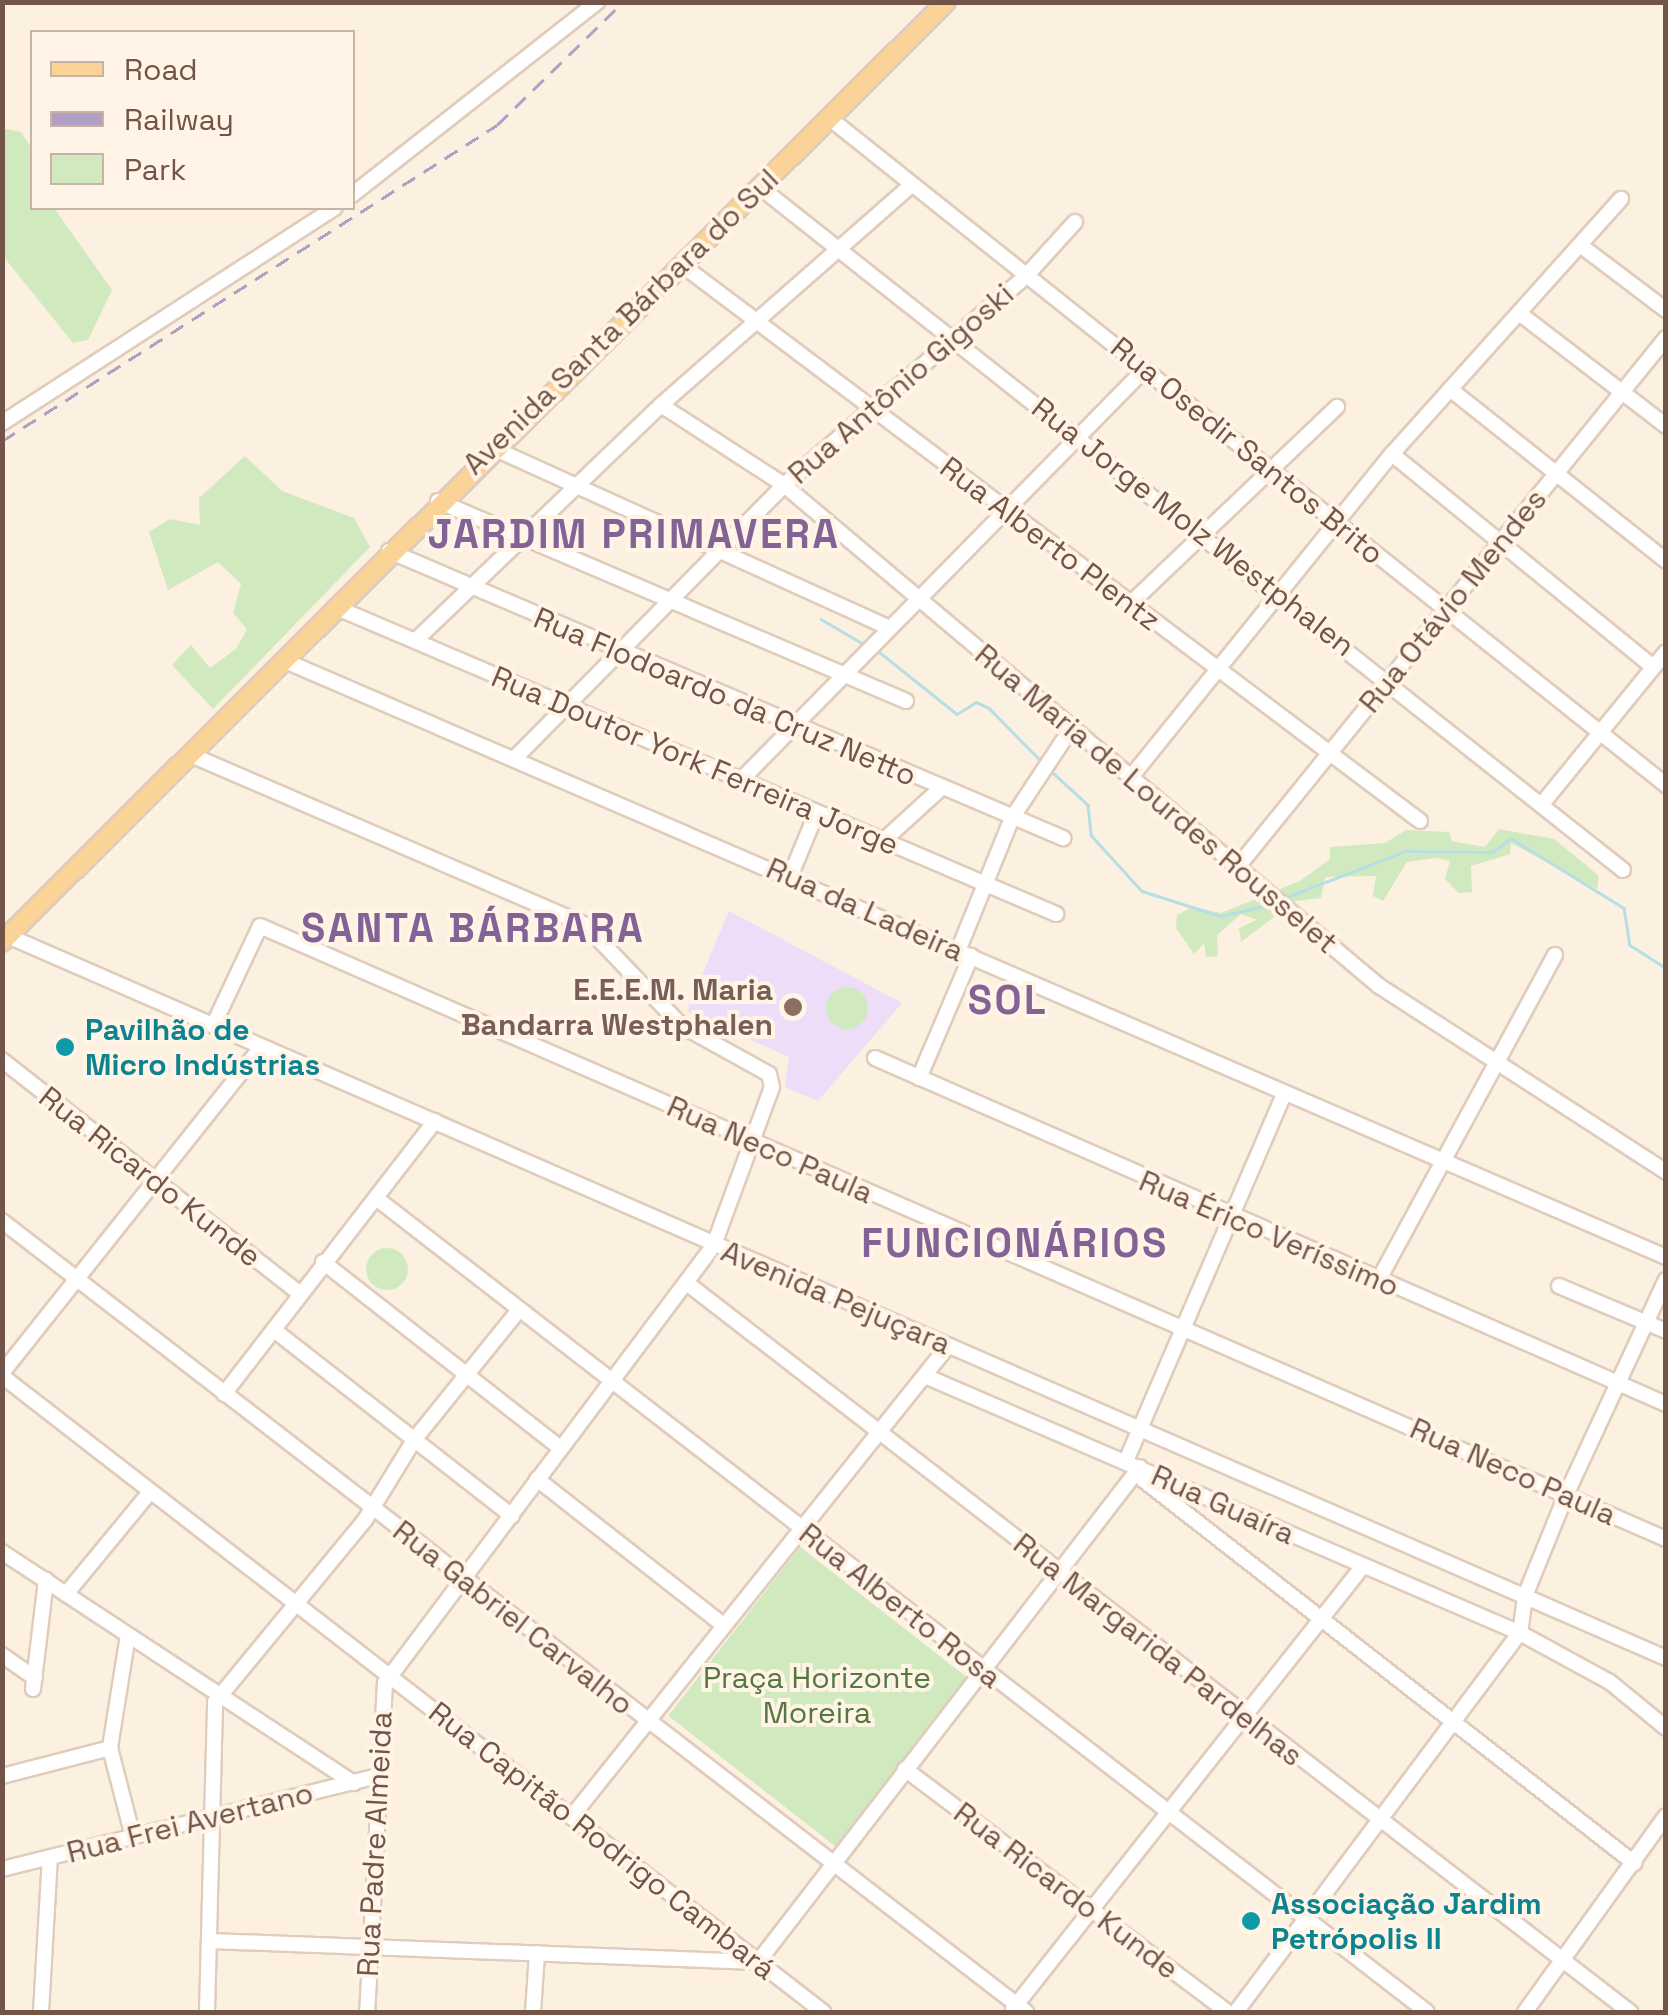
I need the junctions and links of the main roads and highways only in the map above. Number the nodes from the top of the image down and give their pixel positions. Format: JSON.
{"nodes":[{"id":1,"x":946,"y":2,"type":"edge"},
{"id":2,"x":5,"y":939,"type":"edge"}],
"edges":[{"from":1,"to":2,"type":"main road","name":"Avenida Santa Bárbara do Sul"}]}
